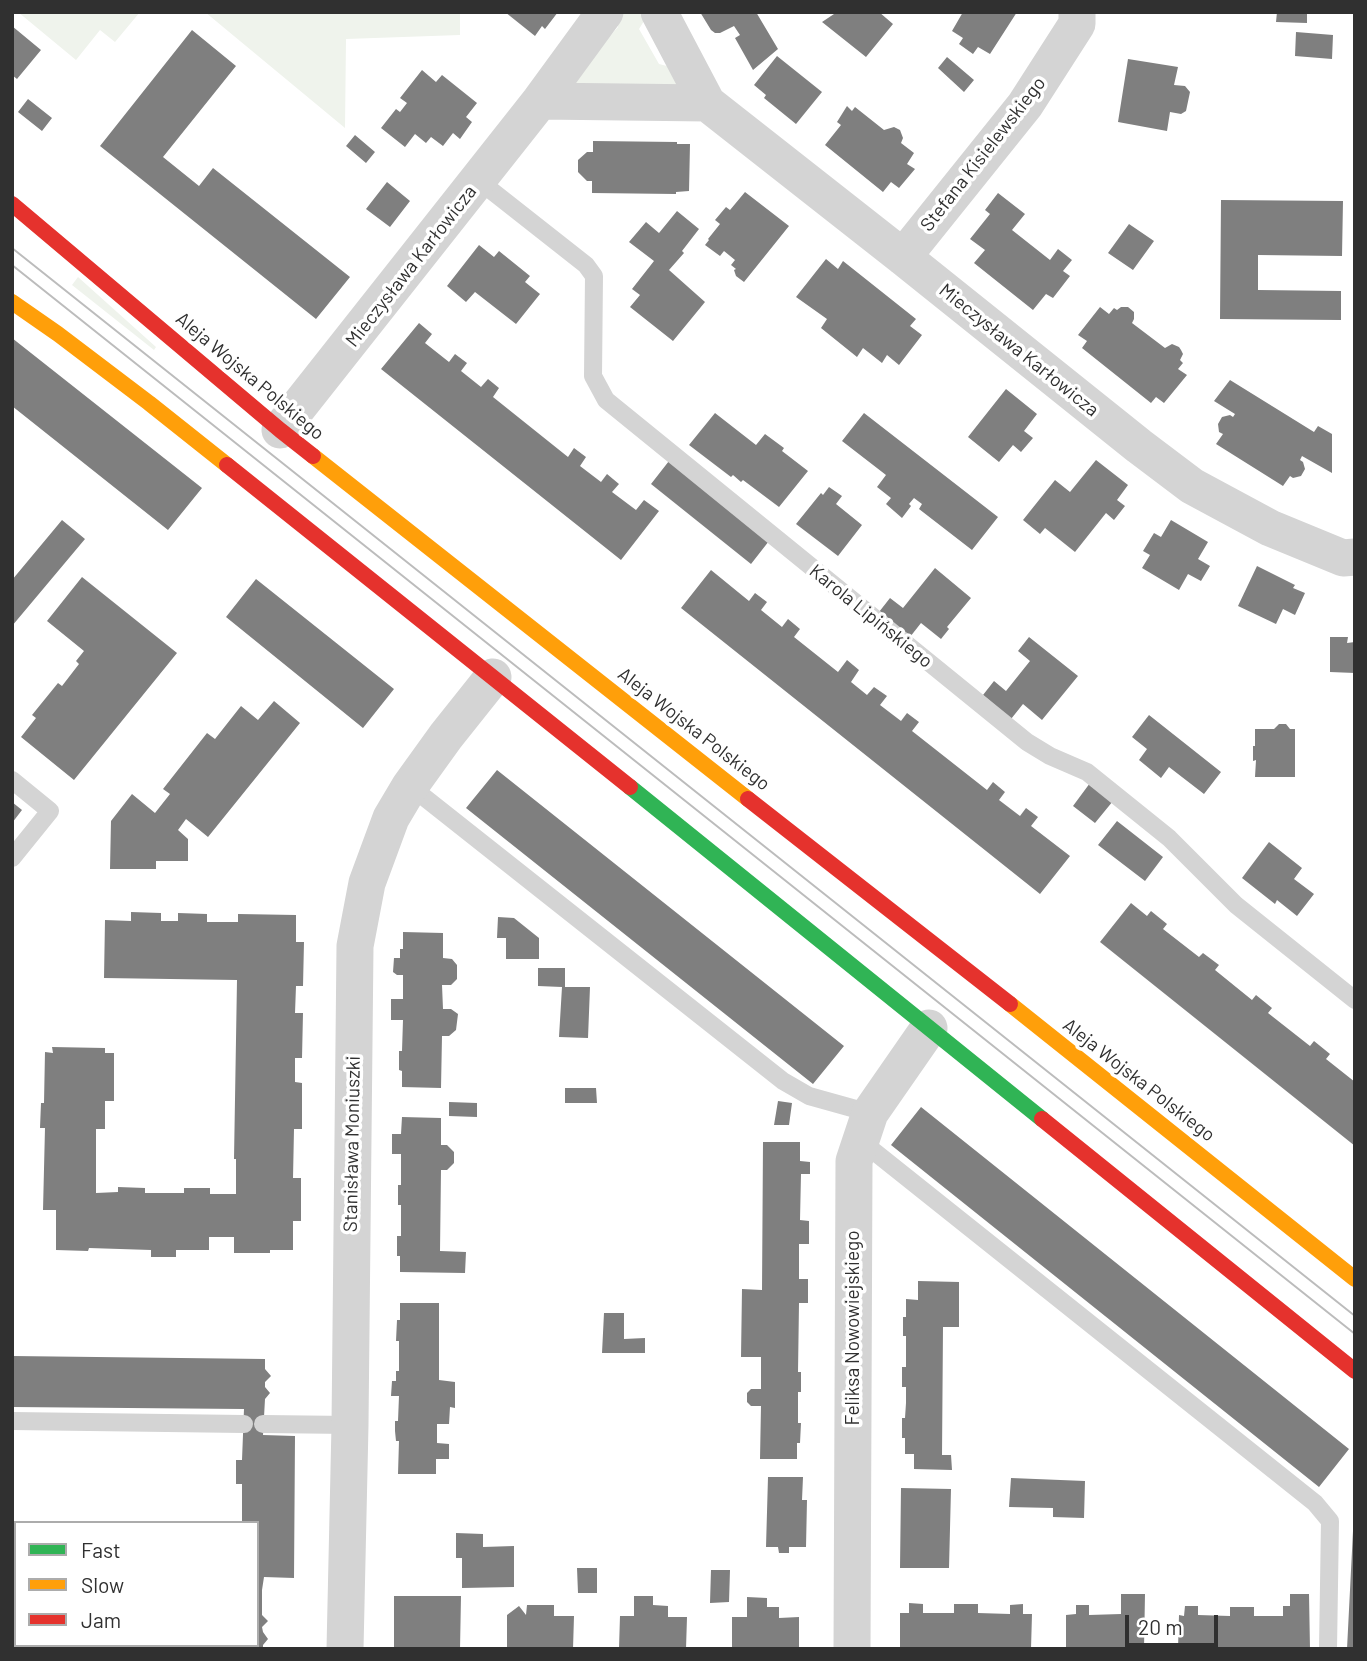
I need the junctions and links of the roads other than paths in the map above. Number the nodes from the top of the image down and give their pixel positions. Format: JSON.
{"nodes":[{"id":1,"x":605,"y":12,"type":"edge"},
{"id":2,"x":659,"y":12,"type":"edge"},
{"id":3,"x":1077,"y":12,"type":"edge"},
{"id":4,"x":540,"y":101,"type":"junction"},
{"id":5,"x":707,"y":103,"type":"junction"},
{"id":6,"x":478,"y":180,"type":"junction"},
{"id":7,"x":12,"y":204,"type":"edge"},
{"id":8,"x":903,"y":257,"type":"junction"},
{"id":9,"x":12,"y":302,"type":"edge"},
{"id":10,"x":280,"y":430,"type":"junction"},
{"id":11,"x":1355,"y":557,"type":"edge"},
{"id":12,"x":493,"y":677,"type":"junction"},
{"id":13,"x":12,"y":780,"type":"edge"},
{"id":14,"x":410,"y":786,"type":"junction"},
{"id":15,"x":12,"y":858,"type":"edge"},
{"id":16,"x":1355,"y":1000,"type":"edge"},
{"id":17,"x":929,"y":1028,"type":"junction"},
{"id":18,"x":866,"y":1127,"type":"junction"},
{"id":19,"x":1355,"y":1279,"type":"edge"},
{"id":20,"x":1355,"y":1371,"type":"edge"},
{"id":21,"x":12,"y":1421,"type":"edge"},
{"id":22,"x":244,"y":1424,"type":"dead end"},
{"id":23,"x":263,"y":1424,"type":"dead end"},
{"id":24,"x":350,"y":1425,"type":"junction"},
{"id":25,"x":345,"y":1649,"type":"edge"},
{"id":26,"x":852,"y":1649,"type":"edge"},
{"id":27,"x":1328,"y":1649,"type":"edge"}],
"edges":[{"from":1,"to":4,"type":"street","name":"Mieczysława Karłowicza"},
{"from":2,"to":5,"type":"street","name":"Mieczysława Karłowicza"},
{"from":3,"to":8,"type":"street","name":"Stefana Kisielewskiego"},
{"from":4,"to":5,"type":"street"},
{"from":4,"to":6,"type":"street","name":"Mieczysława Karłowicza"},
{"from":5,"to":8,"type":"street","name":"Mieczysława Karłowicza"},
{"from":6,"to":10,"type":"street","name":"Mieczysława Karłowicza"},
{"from":6,"to":16,"type":"lane","name":"Karola Lipińskiego"},
{"from":7,"to":10,"type":"street","name":"Aleja Wojska Polskiego"},
{"from":8,"to":11,"type":"street","name":"Mieczysława Karłowicza"},
{"from":9,"to":12,"type":"street"},
{"from":10,"to":19,"type":"street","name":"Aleja Wojska Polskiego"},
{"from":12,"to":14,"type":"street","name":"Stanisława Moniuszki"},
{"from":12,"to":17,"type":"street"},
{"from":13,"to":15,"type":"lane"},
{"from":14,"to":18,"type":"lane"},
{"from":14,"to":24,"type":"street","name":"Stanisława Moniuszki"},
{"from":17,"to":18,"type":"street","name":"Feliksa Nowowiejskiego"},
{"from":17,"to":20,"type":"street"},
{"from":18,"to":26,"type":"street","name":"Feliksa Nowowiejskiego"},
{"from":18,"to":27,"type":"lane"},
{"from":21,"to":22,"type":"lane"},
{"from":23,"to":24,"type":"lane"},
{"from":24,"to":25,"type":"street","name":"Stanisława Moniuszki"}]}
